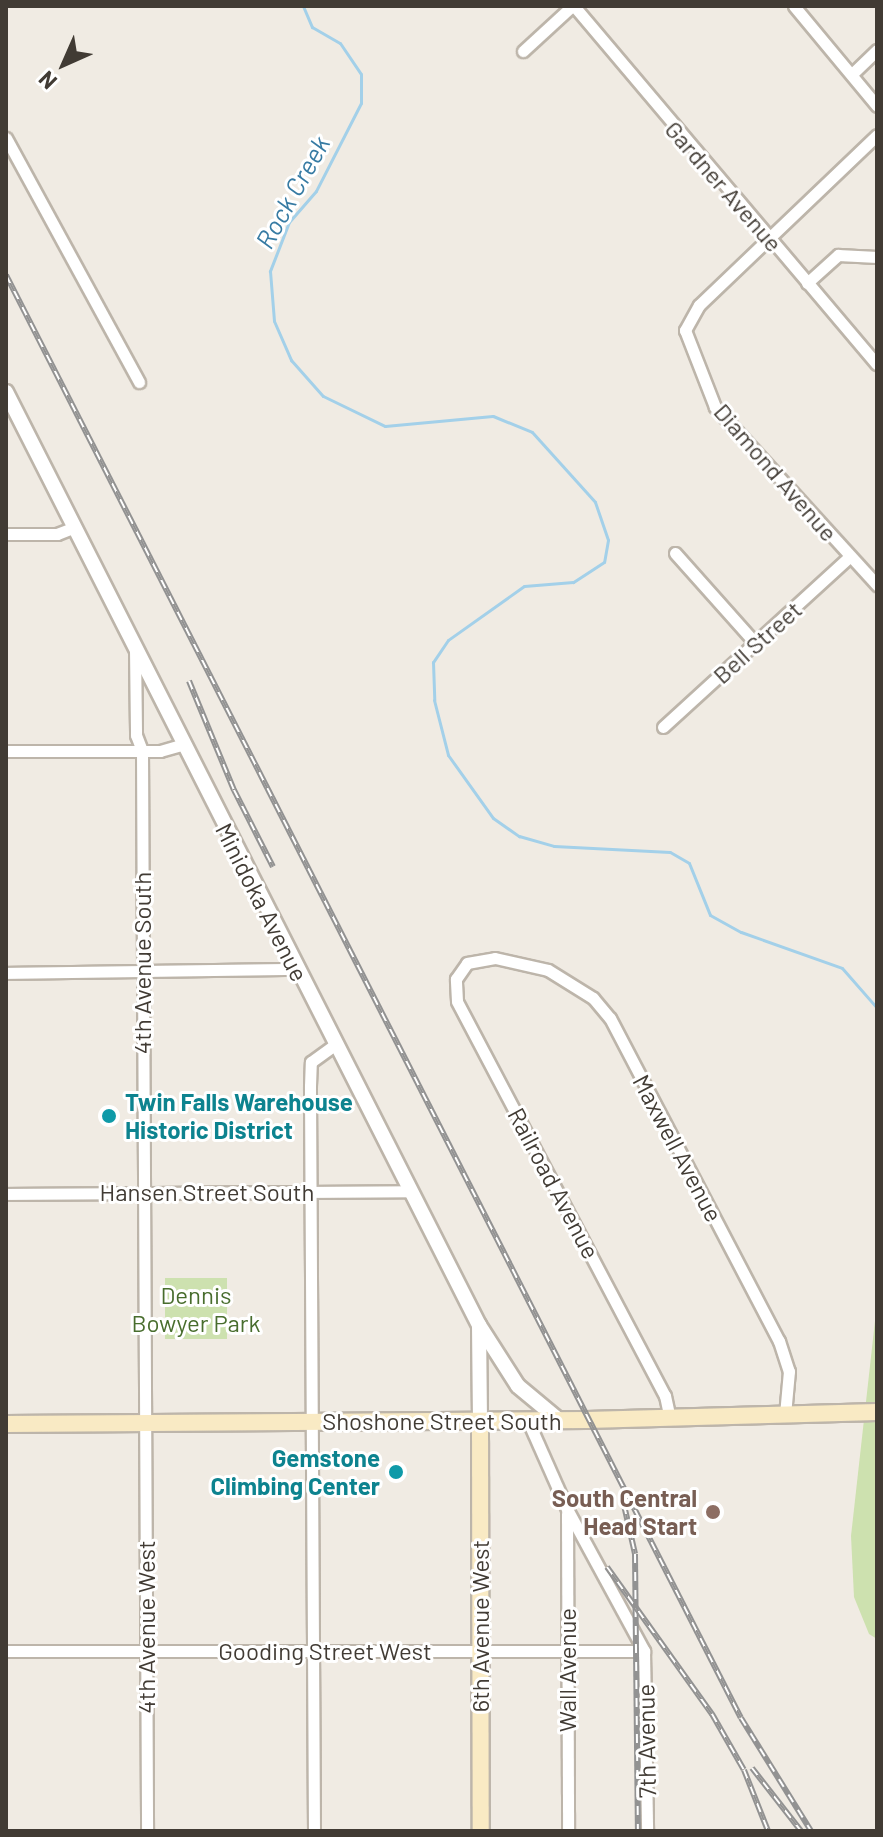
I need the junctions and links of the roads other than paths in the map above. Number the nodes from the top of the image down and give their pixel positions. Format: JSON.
{"nodes":[{"id":1,"x":573,"y":6,"type":"edge"},
{"id":2,"x":794,"y":6,"type":"edge"},
{"id":3,"x":877,"y":50,"type":"edge"},
{"id":4,"x":523,"y":51,"type":"dead end"},
{"id":5,"x":852,"y":74,"type":"junction"},
{"id":6,"x":877,"y":106,"type":"edge"},
{"id":7,"x":877,"y":135,"type":"edge"},
{"id":8,"x":6,"y":138,"type":"edge"},
{"id":9,"x":771,"y":241,"type":"junction"},
{"id":10,"x":877,"y":257,"type":"edge"},
{"id":11,"x":807,"y":283,"type":"junction"},
{"id":12,"x":877,"y":364,"type":"edge"},
{"id":13,"x":139,"y":382,"type":"dead end"},
{"id":14,"x":6,"y":392,"type":"edge"},
{"id":15,"x":75,"y":527,"type":"junction"},
{"id":16,"x":6,"y":534,"type":"edge"},
{"id":17,"x":675,"y":553,"type":"dead end"},
{"id":18,"x":850,"y":556,"type":"junction"},
{"id":19,"x":877,"y":585,"type":"edge"},
{"id":20,"x":756,"y":644,"type":"junction"},
{"id":21,"x":135,"y":648,"type":"junction"},
{"id":22,"x":663,"y":727,"type":"dead end"},
{"id":23,"x":184,"y":744,"type":"junction"},
{"id":24,"x":6,"y":751,"type":"edge"},
{"id":25,"x":142,"y":751,"type":"junction"},
{"id":26,"x":483,"y":960,"type":"joint"},
{"id":27,"x":297,"y":969,"type":"junction"},
{"id":28,"x":143,"y":971,"type":"junction"},
{"id":29,"x":6,"y":973,"type":"edge"},
{"id":30,"x":334,"y":1045,"type":"junction"},
{"id":31,"x":310,"y":1191,"type":"junction"},
{"id":32,"x":408,"y":1191,"type":"junction"},
{"id":33,"x":140,"y":1193,"type":"junction"},
{"id":34,"x":6,"y":1194,"type":"edge"},
{"id":35,"x":479,"y":1325,"type":"junction"},
{"id":36,"x":877,"y":1412,"type":"edge"},
{"id":37,"x":789,"y":1415,"type":"junction"},
{"id":38,"x":670,"y":1419,"type":"junction"},
{"id":39,"x":559,"y":1420,"type":"junction"},
{"id":40,"x":313,"y":1421,"type":"junction"},
{"id":41,"x":480,"y":1421,"type":"junction"},
{"id":42,"x":528,"y":1421,"type":"junction"},
{"id":43,"x":145,"y":1423,"type":"junction"},
{"id":44,"x":6,"y":1424,"type":"edge"},
{"id":45,"x":567,"y":1509,"type":"junction"},
{"id":46,"x":6,"y":1651,"type":"edge"},
{"id":47,"x":145,"y":1651,"type":"junction"},
{"id":48,"x":313,"y":1651,"type":"junction"},
{"id":49,"x":480,"y":1651,"type":"junction"},
{"id":50,"x":567,"y":1651,"type":"junction"},
{"id":51,"x":644,"y":1651,"type":"junction"},
{"id":52,"x":147,"y":1831,"type":"edge"},
{"id":53,"x":314,"y":1831,"type":"edge"},
{"id":54,"x":481,"y":1831,"type":"edge"},
{"id":55,"x":568,"y":1831,"type":"edge"},
{"id":56,"x":647,"y":1831,"type":"edge"}],
"edges":[{"from":1,"to":4,"type":"street"},
{"from":1,"to":9,"type":"street","name":"Gardner Avenue"},
{"from":2,"to":5,"type":"street"},
{"from":3,"to":5,"type":"street"},
{"from":5,"to":6,"type":"street"},
{"from":7,"to":9,"type":"street"},
{"from":8,"to":13,"type":"street"},
{"from":9,"to":11,"type":"street","name":"Gardner Avenue"},
{"from":9,"to":18,"type":"street","name":"Diamond Avenue"},
{"from":10,"to":11,"type":"street"},
{"from":11,"to":12,"type":"street","name":"Gardner Avenue"},
{"from":14,"to":15,"type":"street","name":"Minidoka Avenue"},
{"from":15,"to":16,"type":"street"},
{"from":15,"to":21,"type":"street","name":"Minidoka Avenue"},
{"from":17,"to":20,"type":"street"},
{"from":18,"to":19,"type":"street","name":"Diamond Avenue"},
{"from":18,"to":20,"type":"street","name":"Bell Street"},
{"from":20,"to":22,"type":"street","name":"Bell Street"},
{"from":21,"to":23,"type":"street","name":"Minidoka Avenue"},
{"from":21,"to":25,"type":"street","name":"4th Avenue South"},
{"from":23,"to":25,"type":"street"},
{"from":23,"to":27,"type":"street","name":"Minidoka Avenue"},
{"from":24,"to":25,"type":"street"},
{"from":25,"to":28,"type":"street","name":"4th Avenue South"},
{"from":26,"to":37,"type":"street","name":"Maxwell Avenue"},
{"from":26,"to":38,"type":"street","name":"Railroad Avenue"},
{"from":27,"to":28,"type":"street"},
{"from":27,"to":30,"type":"street","name":"Minidoka Avenue"},
{"from":28,"to":29,"type":"street"},
{"from":28,"to":33,"type":"street","name":"4th Avenue South"},
{"from":30,"to":31,"type":"street"},
{"from":30,"to":32,"type":"street","name":"Minidoka Avenue"},
{"from":31,"to":32,"type":"street","name":"Hansen Street South"},
{"from":31,"to":33,"type":"street","name":"Hansen Street South"},
{"from":31,"to":40,"type":"street"},
{"from":32,"to":35,"type":"street","name":"Minidoka Avenue"},
{"from":33,"to":34,"type":"street","name":"Hansen Street South"},
{"from":33,"to":43,"type":"street","name":"4th Avenue South"},
{"from":35,"to":39,"type":"street"},
{"from":35,"to":41,"type":"street","name":"Minidoka Avenue"},
{"from":36,"to":37,"type":"main road","name":"Shoshone Street South"},
{"from":37,"to":38,"type":"main road","name":"Shoshone Street South"},
{"from":38,"to":39,"type":"main road","name":"Shoshone Street South"},
{"from":39,"to":42,"type":"main road","name":"Shoshone Street South"},
{"from":40,"to":41,"type":"main road","name":"Shoshone Street South"},
{"from":40,"to":43,"type":"main road","name":"Shoshone Street South"},
{"from":40,"to":48,"type":"street"},
{"from":41,"to":42,"type":"main road","name":"Shoshone Street South"},
{"from":41,"to":49,"type":"main road","name":"6th Avenue West"},
{"from":42,"to":45,"type":"street"},
{"from":43,"to":44,"type":"main road","name":"Shoshone Street South"},
{"from":43,"to":47,"type":"street","name":"4th Avenue West"},
{"from":45,"to":50,"type":"street","name":"Wall Avenue"},
{"from":45,"to":51,"type":"street"},
{"from":46,"to":47,"type":"street","name":"Gooding Street West"},
{"from":47,"to":48,"type":"street","name":"Gooding Street West"},
{"from":47,"to":52,"type":"street","name":"4th Avenue West"},
{"from":48,"to":49,"type":"street","name":"Gooding Street West"},
{"from":48,"to":53,"type":"street"},
{"from":49,"to":50,"type":"street","name":"Gooding Street West"},
{"from":49,"to":54,"type":"main road","name":"6th Avenue West"},
{"from":50,"to":51,"type":"street","name":"Gooding Street West"},
{"from":50,"to":55,"type":"street","name":"Wall Avenue"},
{"from":51,"to":56,"type":"street","name":"7th Avenue"}]}
